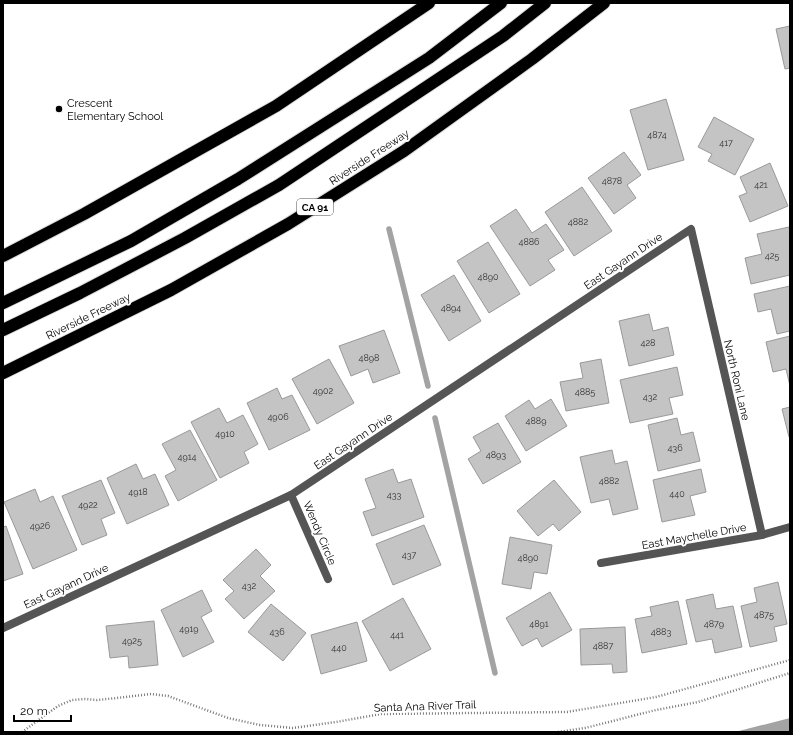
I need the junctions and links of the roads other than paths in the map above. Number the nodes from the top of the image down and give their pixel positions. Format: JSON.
{"nodes":[{"id":1,"x":429,"y":3,"type":"edge"},
{"id":2,"x":501,"y":3,"type":"edge"},
{"id":3,"x":545,"y":3,"type":"edge"},
{"id":4,"x":604,"y":3,"type":"edge"},
{"id":5,"x":691,"y":229,"type":"joint"},
{"id":6,"x":3,"y":256,"type":"edge"},
{"id":7,"x":3,"y":303,"type":"edge"},
{"id":8,"x":3,"y":330,"type":"edge"},
{"id":9,"x":3,"y":373,"type":"edge"},
{"id":10,"x":292,"y":495,"type":"junction"},
{"id":11,"x":790,"y":527,"type":"edge"},
{"id":12,"x":762,"y":535,"type":"junction"},
{"id":13,"x":601,"y":564,"type":"dead end"},
{"id":14,"x":328,"y":579,"type":"dead end"},
{"id":15,"x":3,"y":628,"type":"edge"}],
"edges":[{"from":1,"to":6,"type":"highway"},
{"from":2,"to":7,"type":"highway"},
{"from":3,"to":8,"type":"highway"},
{"from":4,"to":9,"type":"highway","name":"Riverside Freeway","number":"CA 91"},
{"from":5,"to":10,"type":"street","name":"East Gayann Drive"},
{"from":5,"to":12,"type":"street","name":"North Roni Lane"},
{"from":10,"to":14,"type":"street","name":"Wendy Circle"},
{"from":10,"to":15,"type":"street","name":"East Gayann Drive"},
{"from":11,"to":12,"type":"street","name":"East Maychelle Drive"},
{"from":12,"to":13,"type":"street","name":"East Maychelle Drive"}]}
